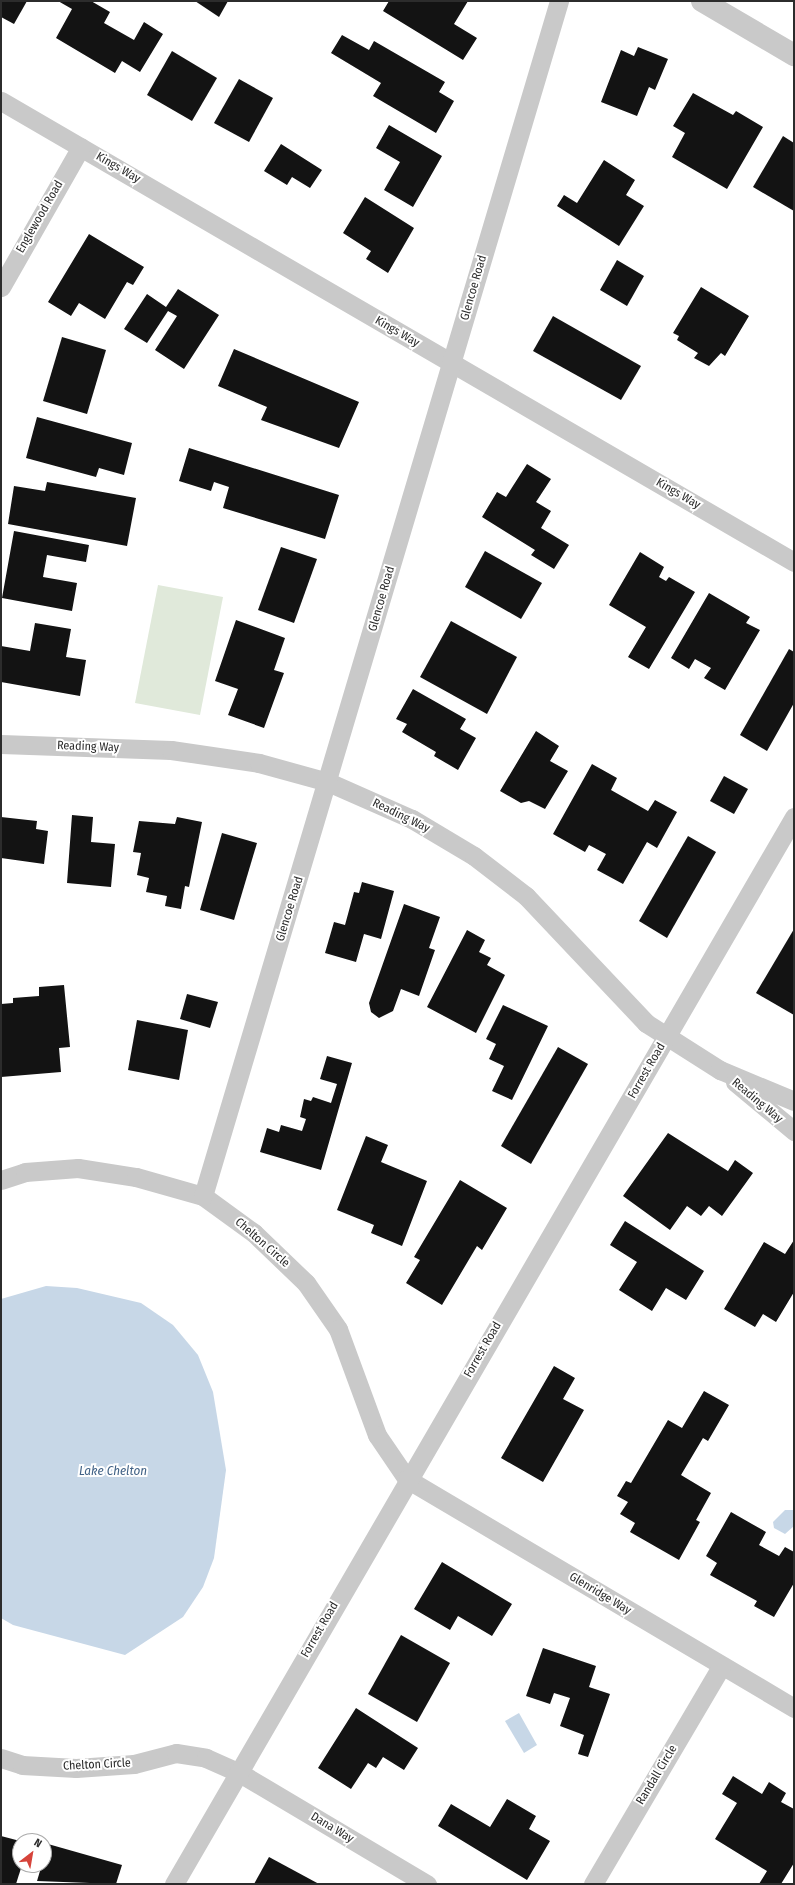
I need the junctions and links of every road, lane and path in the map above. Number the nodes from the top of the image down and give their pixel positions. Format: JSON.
{"nodes":[{"id":1,"x":559,"y":1,"type":"edge"},
{"id":2,"x":702,"y":1,"type":"edge"},
{"id":3,"x":794,"y":55,"type":"edge"},
{"id":4,"x":1,"y":101,"type":"edge"},
{"id":5,"x":81,"y":147,"type":"junction"},
{"id":6,"x":1,"y":287,"type":"edge"},
{"id":7,"x":452,"y":364,"type":"junction"},
{"id":8,"x":794,"y":562,"type":"edge"},
{"id":9,"x":1,"y":744,"type":"edge"},
{"id":10,"x":328,"y":782,"type":"junction"},
{"id":11,"x":794,"y":817,"type":"edge"},
{"id":12,"x":666,"y":1038,"type":"junction"},
{"id":13,"x":720,"y":1070,"type":"junction"},
{"id":14,"x":794,"y":1101,"type":"edge"},
{"id":15,"x":794,"y":1131,"type":"edge"},
{"id":16,"x":1,"y":1180,"type":"edge"},
{"id":17,"x":203,"y":1196,"type":"junction"},
{"id":18,"x":407,"y":1479,"type":"junction"},
{"id":19,"x":721,"y":1667,"type":"junction"},
{"id":20,"x":794,"y":1708,"type":"edge"},
{"id":21,"x":1,"y":1758,"type":"edge"},
{"id":22,"x":238,"y":1772,"type":"junction"},
{"id":23,"x":174,"y":1884,"type":"edge"},
{"id":24,"x":427,"y":1884,"type":"edge"},
{"id":25,"x":593,"y":1884,"type":"edge"}],
"edges":[{"from":1,"to":7,"type":"street","name":"Glencoe Road"},
{"from":2,"to":3,"type":"street"},
{"from":4,"to":5,"type":"street","name":"Kings Way"},
{"from":5,"to":6,"type":"street","name":"Englewood Road"},
{"from":5,"to":7,"type":"street","name":"Kings Way"},
{"from":7,"to":8,"type":"street","name":"Kings Way"},
{"from":7,"to":10,"type":"street","name":"Glencoe Road"},
{"from":9,"to":10,"type":"street","name":"Reading Way"},
{"from":10,"to":12,"type":"street","name":"Reading Way"},
{"from":10,"to":17,"type":"street","name":"Glencoe Road"},
{"from":11,"to":12,"type":"street","name":"Forrest Road"},
{"from":12,"to":13,"type":"street","name":"Reading Way"},
{"from":12,"to":18,"type":"street","name":"Forrest Road"},
{"from":13,"to":14,"type":"street","name":"Reading Way"},
{"from":13,"to":15,"type":"street","name":"Reading Way"},
{"from":16,"to":17,"type":"street","name":"Chelton Circle"},
{"from":17,"to":18,"type":"street","name":"Chelton Circle"},
{"from":18,"to":19,"type":"street","name":"Glenridge Way"},
{"from":18,"to":22,"type":"street","name":"Forrest Road"},
{"from":19,"to":20,"type":"street","name":"Glenridge Way"},
{"from":19,"to":25,"type":"street","name":"Randall Circle"},
{"from":21,"to":22,"type":"street","name":"Chelton Circle"},
{"from":22,"to":23,"type":"street","name":"Forrest Road"},
{"from":22,"to":24,"type":"street","name":"Dana Way"}]}
